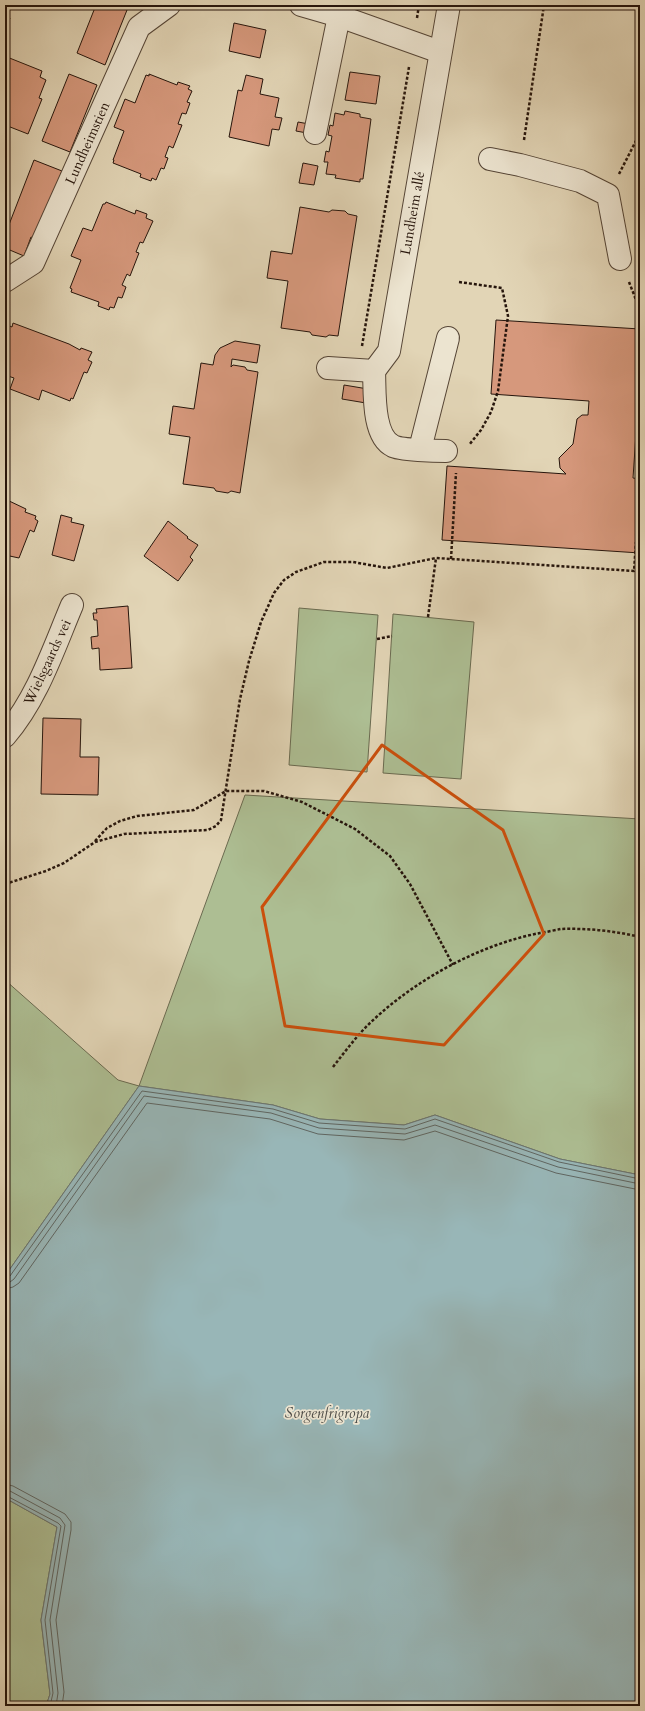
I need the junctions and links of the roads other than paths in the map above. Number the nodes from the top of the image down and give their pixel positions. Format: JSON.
{"nodes":[{"id":1,"x":169,"y":5,"type":"edge"},
{"id":2,"x":301,"y":5,"type":"edge"},
{"id":3,"x":449,"y":5,"type":"edge"},
{"id":4,"x":339,"y":16,"type":"junction"},
{"id":5,"x":440,"y":52,"type":"junction"},
{"id":6,"x":315,"y":133,"type":"dead end"},
{"id":7,"x":490,"y":159,"type":"dead end"},
{"id":8,"x":620,"y":259,"type":"road end"},
{"id":9,"x":5,"y":281,"type":"edge"},
{"id":10,"x":448,"y":338,"type":"dead end"},
{"id":11,"x":328,"y":368,"type":"dead end"},
{"id":12,"x":366,"y":370,"type":"junction"},
{"id":13,"x":420,"y":449,"type":"junction"},
{"id":14,"x":452,"y":451,"type":"road end"},
{"id":15,"x":72,"y":605,"type":"dead end"},
{"id":16,"x":5,"y":736,"type":"edge"}],
"edges":[{"from":1,"to":9,"type":"street","name":"Lundheimstien"},
{"from":2,"to":4,"type":"street"},
{"from":3,"to":5,"type":"street","name":"Lundheim allé"},
{"from":4,"to":5,"type":"street"},
{"from":4,"to":6,"type":"street"},
{"from":5,"to":12,"type":"street","name":"Lundheim allé"},
{"from":7,"to":8,"type":"street"},
{"from":10,"to":13,"type":"street"},
{"from":11,"to":12,"type":"street"},
{"from":12,"to":13,"type":"street"},
{"from":13,"to":14,"type":"street"},
{"from":15,"to":16,"type":"street","name":"Wielsgaards vei"}]}
